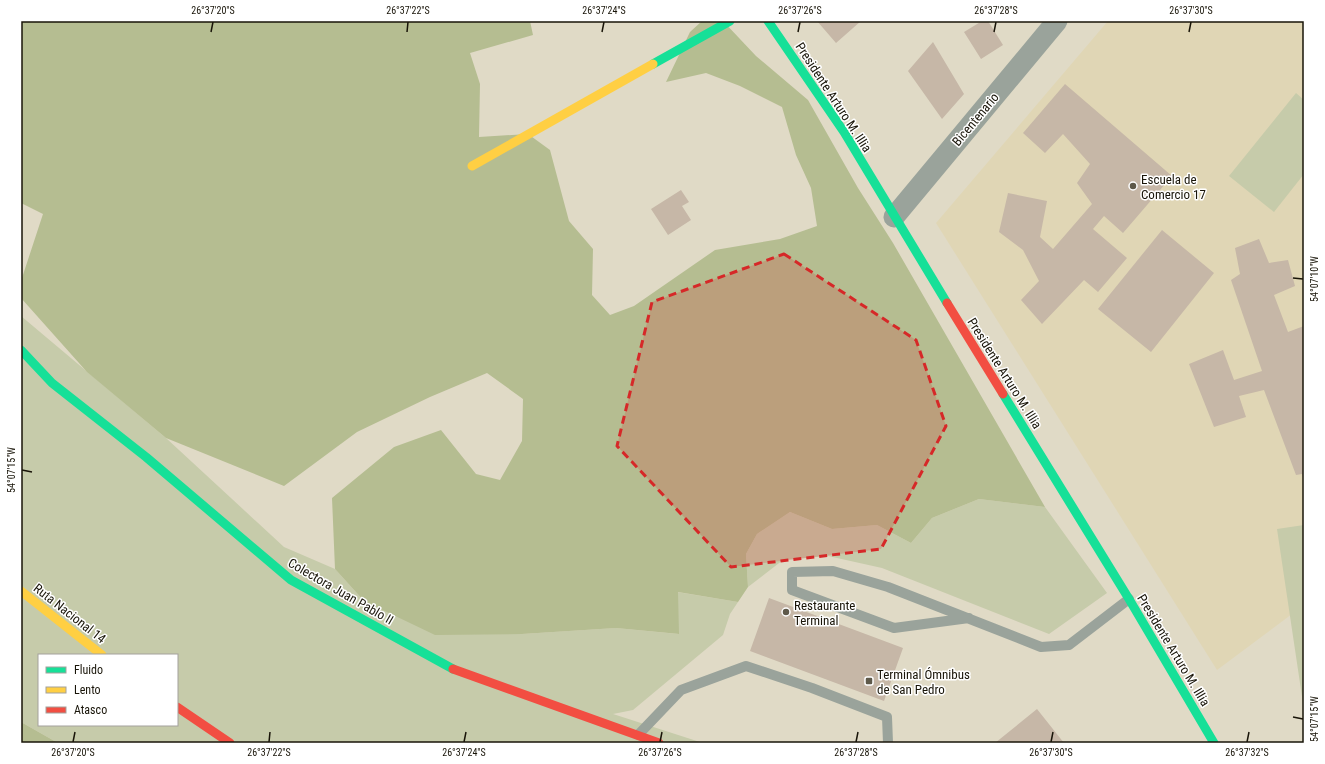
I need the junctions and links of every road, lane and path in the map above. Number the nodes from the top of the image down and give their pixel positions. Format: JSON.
{"nodes":[{"id":1,"x":730,"y":21,"type":"edge"},
{"id":2,"x":768,"y":21,"type":"edge"},
{"id":3,"x":1057,"y":21,"type":"edge"},
{"id":4,"x":472,"y":166,"type":"dead end"},
{"id":5,"x":894,"y":217,"type":"junction"},
{"id":6,"x":21,"y":350,"type":"edge"},
{"id":7,"x":21,"y":591,"type":"edge"},
{"id":8,"x":1129,"y":599,"type":"junction"},
{"id":9,"x":969,"y":618,"type":"junction"},
{"id":10,"x":101,"y":654,"type":"edge"},
{"id":11,"x":178,"y":708,"type":"edge"},
{"id":12,"x":638,"y":735,"type":"junction"},
{"id":13,"x":230,"y":743,"type":"edge"},
{"id":14,"x":659,"y":743,"type":"edge"},
{"id":15,"x":888,"y":743,"type":"edge"},
{"id":16,"x":1214,"y":743,"type":"edge"}],
"edges":[{"from":1,"to":4,"type":"main road"},
{"from":2,"to":5,"type":"main road","name":"Presidente Arturo M. Illia"},
{"from":3,"to":5,"type":"street","name":"Bicentenario"},
{"from":5,"to":8,"type":"main road","name":"Presidente Arturo M. Illia"},
{"from":6,"to":12,"type":"main road","name":"Colectora Juan Pablo II"},
{"from":7,"to":10,"type":"main road","name":"Ruta Nacional 14"},
{"from":8,"to":9,"type":"lane"},
{"from":8,"to":16,"type":"main road","name":"Presidente Arturo M. Illia"},
{"from":9,"to":9,"type":"lane"},
{"from":11,"to":13,"type":"main road"},
{"from":12,"to":14,"type":"main road","name":"Colectora Juan Pablo II"},
{"from":12,"to":15,"type":"lane"}]}
